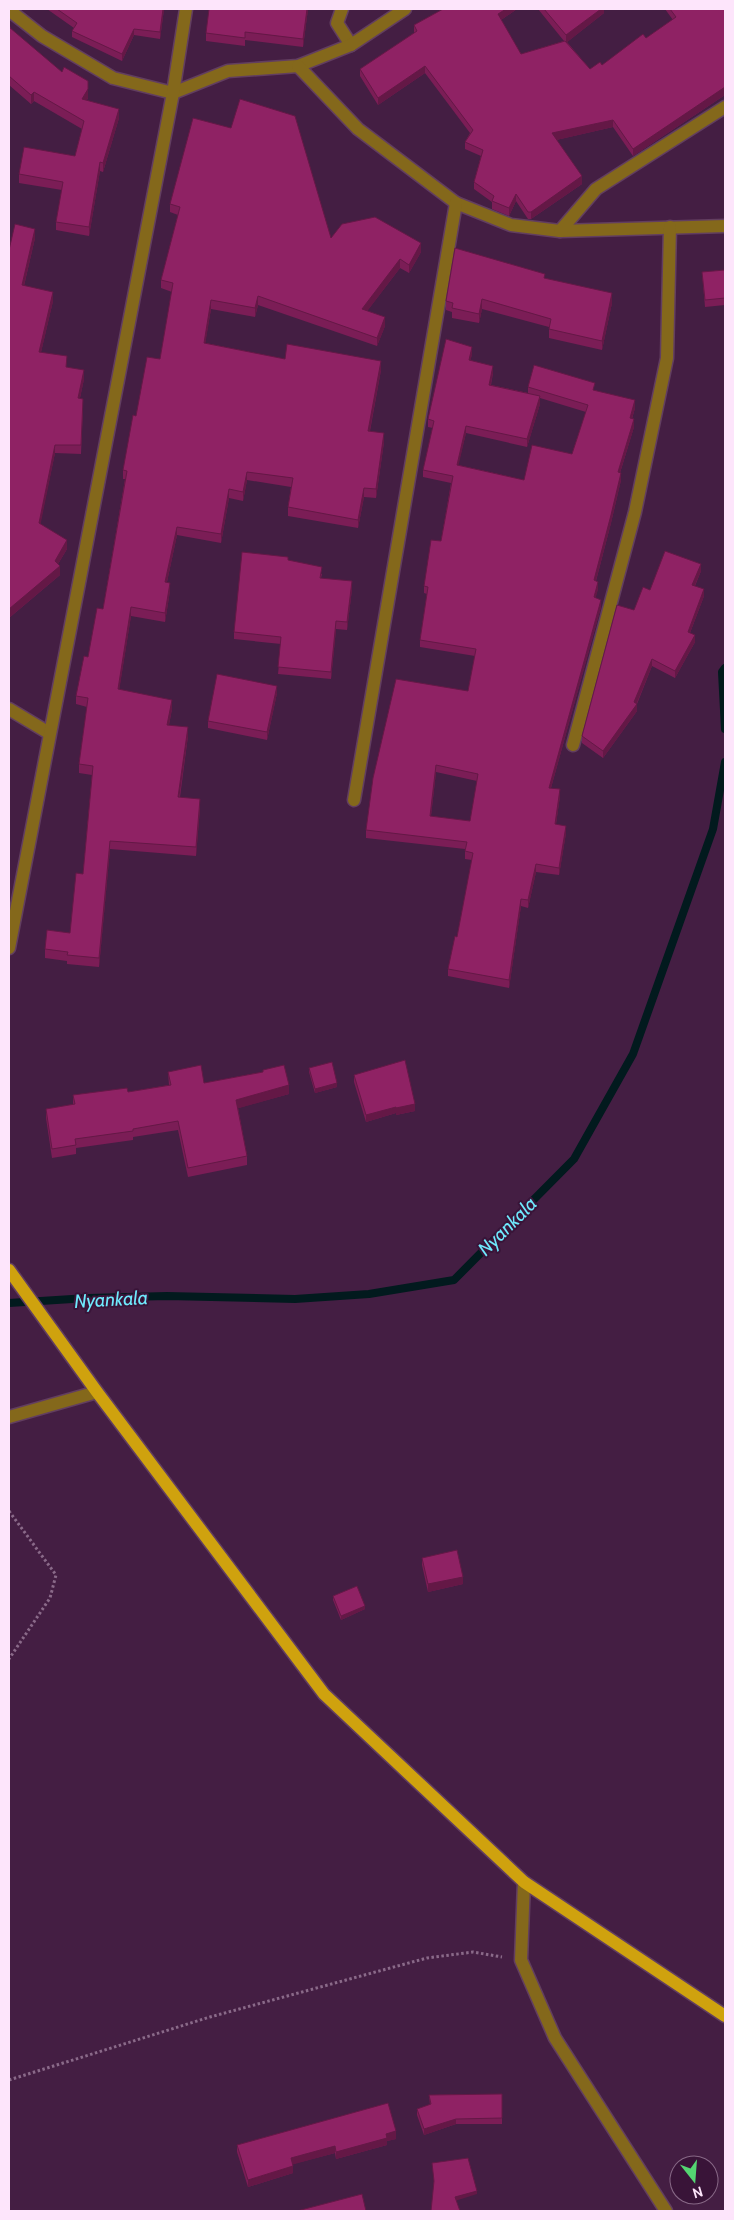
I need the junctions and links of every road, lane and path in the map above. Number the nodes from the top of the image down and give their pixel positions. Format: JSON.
{"nodes":[{"id":1,"x":186,"y":9,"type":"edge"},
{"id":2,"x":342,"y":9,"type":"edge"},
{"id":3,"x":405,"y":9,"type":"edge"},
{"id":4,"x":9,"y":10,"type":"edge"},
{"id":5,"x":351,"y":44,"type":"junction"},
{"id":6,"x":298,"y":66,"type":"junction"},
{"id":7,"x":173,"y":93,"type":"junction"},
{"id":8,"x":725,"y":107,"type":"edge"},
{"id":9,"x":456,"y":203,"type":"junction"},
{"id":10,"x":725,"y":226,"type":"edge"},
{"id":11,"x":670,"y":227,"type":"junction"},
{"id":12,"x":560,"y":231,"type":"junction"},
{"id":13,"x":9,"y":709,"type":"edge"},
{"id":14,"x":49,"y":733,"type":"junction"},
{"id":15,"x":573,"y":745,"type":"dead end"},
{"id":16,"x":354,"y":800,"type":"dead end"},
{"id":17,"x":9,"y":948,"type":"edge"},
{"id":18,"x":9,"y":1271,"type":"edge"},
{"id":19,"x":97,"y":1392,"type":"junction"},
{"id":20,"x":9,"y":1417,"type":"edge"},
{"id":21,"x":9,"y":1512,"type":"edge"},
{"id":22,"x":9,"y":1659,"type":"edge"},
{"id":23,"x":524,"y":1882,"type":"junction"},
{"id":24,"x":522,"y":1960,"type":"junction"},
{"id":25,"x":725,"y":2016,"type":"edge"},
{"id":26,"x":9,"y":2080,"type":"edge"},
{"id":27,"x":666,"y":2211,"type":"edge"}],
"edges":[{"from":1,"to":7,"type":"street"},
{"from":2,"to":5,"type":"street"},
{"from":3,"to":5,"type":"street"},
{"from":4,"to":7,"type":"street"},
{"from":5,"to":6,"type":"street"},
{"from":6,"to":7,"type":"street"},
{"from":6,"to":9,"type":"street"},
{"from":7,"to":14,"type":"street"},
{"from":8,"to":12,"type":"street"},
{"from":9,"to":12,"type":"street"},
{"from":9,"to":16,"type":"street"},
{"from":10,"to":11,"type":"street"},
{"from":11,"to":12,"type":"street"},
{"from":11,"to":15,"type":"street"},
{"from":13,"to":14,"type":"street"},
{"from":14,"to":17,"type":"street"},
{"from":18,"to":19,"type":"main road"},
{"from":19,"to":20,"type":"street"},
{"from":19,"to":23,"type":"main road"},
{"from":21,"to":22,"type":"path"},
{"from":23,"to":24,"type":"street"},
{"from":23,"to":25,"type":"main road"},
{"from":24,"to":26,"type":"path"},
{"from":24,"to":27,"type":"street"}]}
